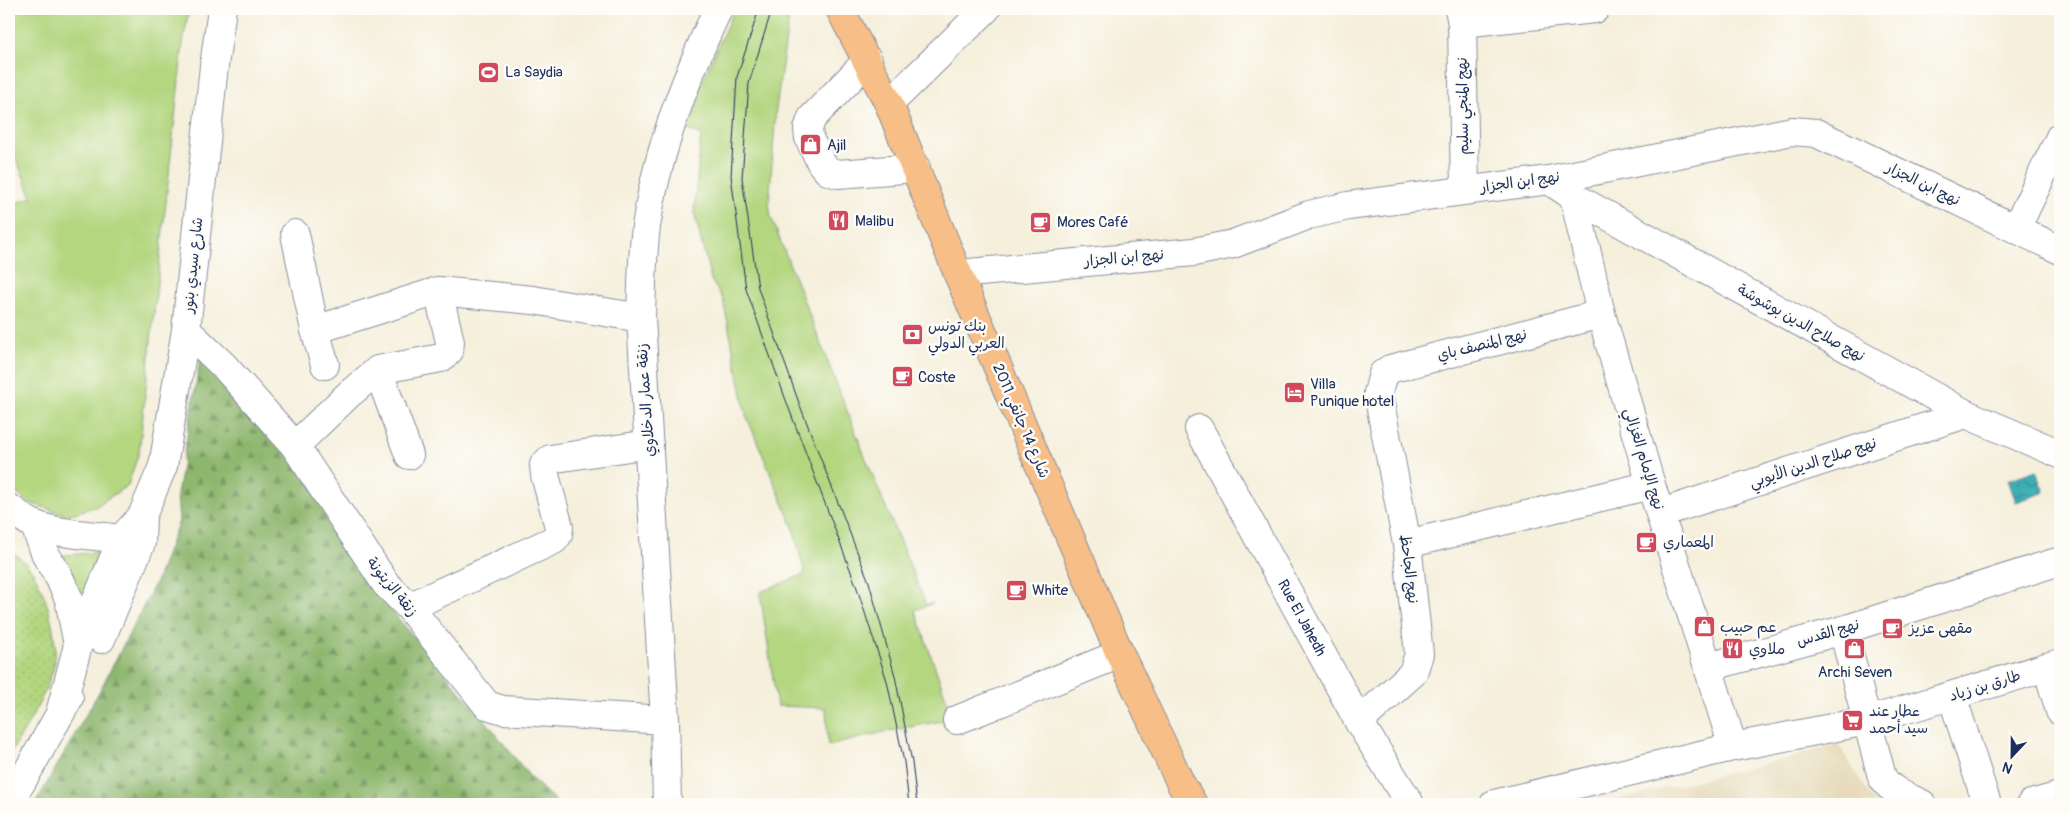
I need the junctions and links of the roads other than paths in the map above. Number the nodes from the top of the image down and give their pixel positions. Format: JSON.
{"nodes":[{"id":1,"x":222,"y":9,"type":"edge"},
{"id":2,"x":718,"y":9,"type":"edge"},
{"id":3,"x":840,"y":9,"type":"edge"},
{"id":4,"x":986,"y":9,"type":"edge"},
{"id":5,"x":1595,"y":9,"type":"edge"},
{"id":6,"x":1460,"y":16,"type":"edge"},
{"id":7,"x":868,"y":60,"type":"junction"},
{"id":8,"x":889,"y":104,"type":"junction"},
{"id":9,"x":2060,"y":137,"type":"edge"},
{"id":10,"x":916,"y":168,"type":"junction"},
{"id":11,"x":1549,"y":180,"type":"junction"},
{"id":12,"x":1465,"y":190,"type":"junction"},
{"id":13,"x":1574,"y":197,"type":"junction"},
{"id":14,"x":2016,"y":229,"type":"junction"},
{"id":15,"x":295,"y":234,"type":"dead end"},
{"id":16,"x":2060,"y":250,"type":"edge"},
{"id":17,"x":958,"y":274,"type":"junction"},
{"id":18,"x":438,"y":291,"type":"junction"},
{"id":19,"x":1601,"y":314,"type":"junction"},
{"id":20,"x":641,"y":318,"type":"junction"},
{"id":21,"x":186,"y":330,"type":"junction"},
{"id":22,"x":316,"y":330,"type":"junction"},
{"id":23,"x":325,"y":365,"type":"dead end"},
{"id":24,"x":378,"y":370,"type":"junction"},
{"id":25,"x":1378,"y":393,"type":"joint"},
{"id":26,"x":1966,"y":414,"type":"junction"},
{"id":27,"x":1199,"y":429,"type":"dead end"},
{"id":28,"x":649,"y":444,"type":"junction"},
{"id":29,"x":295,"y":446,"type":"junction"},
{"id":30,"x":2060,"y":454,"type":"edge"},
{"id":31,"x":409,"y":455,"type":"dead end"},
{"id":32,"x":1651,"y":485,"type":"junction"},
{"id":33,"x":9,"y":508,"type":"edge"},
{"id":34,"x":1661,"y":513,"type":"junction"},
{"id":35,"x":34,"y":524,"type":"junction"},
{"id":36,"x":132,"y":541,"type":"junction"},
{"id":37,"x":1407,"y":544,"type":"junction"},
{"id":38,"x":2060,"y":560,"type":"edge"},
{"id":39,"x":409,"y":607,"type":"junction"},
{"id":40,"x":1843,"y":630,"type":"junction"},
{"id":41,"x":78,"y":645,"type":"junction"},
{"id":42,"x":1120,"y":654,"type":"junction"},
{"id":43,"x":2054,"y":665,"type":"edge"},
{"id":44,"x":1710,"y":667,"type":"junction"},
{"id":45,"x":1952,"y":696,"type":"junction"},
{"id":46,"x":2060,"y":711,"type":"edge"},
{"id":47,"x":60,"y":713,"type":"junction"},
{"id":48,"x":665,"y":720,"type":"junction"},
{"id":49,"x":957,"y":720,"type":"dead end"},
{"id":50,"x":1867,"y":721,"type":"junction"},
{"id":51,"x":1359,"y":722,"type":"junction"},
{"id":52,"x":1733,"y":747,"type":"junction"},
{"id":53,"x":2060,"y":796,"type":"edge"},
{"id":54,"x":9,"y":801,"type":"edge"},
{"id":55,"x":667,"y":804,"type":"edge"},
{"id":56,"x":1193,"y":804,"type":"edge"},
{"id":57,"x":1410,"y":804,"type":"edge"},
{"id":58,"x":1494,"y":804,"type":"edge"},
{"id":59,"x":1922,"y":804,"type":"edge"},
{"id":60,"x":1987,"y":804,"type":"edge"},
{"id":61,"x":2031,"y":804,"type":"edge"}],
"edges":[{"from":1,"to":21,"type":"street","name":"شارع سيدي بنور"},
{"from":2,"to":20,"type":"street","name":"زنقة عمار الدخلاوي"},
{"from":3,"to":7,"type":"main road","name":"شارع 14 جانفي 2011"},
{"from":4,"to":8,"type":"street"},
{"from":5,"to":6,"type":"street","name":"نهج المنجي سليم"},
{"from":6,"to":12,"type":"street","name":"نهج المنجي سليم"},
{"from":7,"to":8,"type":"main road","name":"شارع 14 جانفي 2011"},
{"from":7,"to":10,"type":"street"},
{"from":8,"to":10,"type":"main road","name":"شارع 14 جانفي 2011"},
{"from":9,"to":14,"type":"street"},
{"from":10,"to":17,"type":"main road","name":"شارع 14 جانفي 2011"},
{"from":11,"to":12,"type":"street","name":"نهج ابن الجزار"},
{"from":11,"to":13,"type":"street","name":"نهج صلاح الدين بوشوشة"},
{"from":11,"to":14,"type":"street","name":"نهج ابن الجزار"},
{"from":12,"to":17,"type":"street","name":"نهج ابن الجزار"},
{"from":13,"to":19,"type":"street","name":"نهج الإمام الغزالي"},
{"from":13,"to":26,"type":"street","name":"نهج صلاح الدين بوشوشة"},
{"from":14,"to":16,"type":"street","name":"نهج ابن الجزار"},
{"from":15,"to":22,"type":"street"},
{"from":17,"to":42,"type":"main road","name":"شارع 14 جانفي 2011"},
{"from":18,"to":20,"type":"street"},
{"from":18,"to":22,"type":"street"},
{"from":18,"to":24,"type":"street"},
{"from":19,"to":25,"type":"street","name":"نهج المنصف باي"},
{"from":19,"to":32,"type":"street","name":"نهج الإمام الغزالي"},
{"from":20,"to":28,"type":"street","name":"زنقة عمار الدخلاوي"},
{"from":21,"to":29,"type":"street","name":"زنقة الزيتونة"},
{"from":21,"to":36,"type":"street","name":"شارع سيدي بنور"},
{"from":22,"to":23,"type":"street"},
{"from":24,"to":29,"type":"street"},
{"from":24,"to":31,"type":"street"},
{"from":25,"to":37,"type":"street","name":"نهج الجاحظ"},
{"from":26,"to":30,"type":"street","name":"نهج صلاح الدين بوشوشة"},
{"from":26,"to":34,"type":"street","name":"نهج صلاح الدين الأيوبي"},
{"from":27,"to":51,"type":"street","name":"Rue El Jahedh"},
{"from":28,"to":39,"type":"street"},
{"from":28,"to":48,"type":"street","name":"زنقة عمار الدخلاوي"},
{"from":29,"to":39,"type":"street","name":"زنقة الزيتونة"},
{"from":32,"to":34,"type":"street","name":"نهج الإمام الغزالي"},
{"from":32,"to":37,"type":"street"},
{"from":33,"to":35,"type":"street"},
{"from":34,"to":44,"type":"street","name":"نهج الإمام الغزالي"},
{"from":35,"to":36,"type":"street"},
{"from":35,"to":41,"type":"street"},
{"from":36,"to":41,"type":"street","name":"شارع سيدي بنور"},
{"from":36,"to":47,"type":"street","name":"شارع سيدي بنور"},
{"from":37,"to":51,"type":"street","name":"نهج الجاحظ"},
{"from":38,"to":40,"type":"street","name":"نهج القدس"},
{"from":39,"to":48,"type":"street","name":"زنقة الزيتونة"},
{"from":40,"to":44,"type":"street","name":"نهج القدس"},
{"from":40,"to":50,"type":"street"},
{"from":41,"to":47,"type":"street","name":"شارع سيدي بنور"},
{"from":42,"to":49,"type":"street"},
{"from":42,"to":56,"type":"main road","name":"شارع 14 جانفي 2011"},
{"from":43,"to":45,"type":"street","name":"طارق بن زياد"},
{"from":43,"to":46,"type":"street"},
{"from":44,"to":52,"type":"street","name":"نهج الإمام الغزالي"},
{"from":45,"to":50,"type":"street","name":"طارق بن زياد"},
{"from":45,"to":60,"type":"street"},
{"from":47,"to":54,"type":"street","name":"شارع سيدي بنور"},
{"from":48,"to":55,"type":"street","name":"زنقة عمار الدخلاوي"},
{"from":50,"to":52,"type":"street","name":"طارق بن زياد"},
{"from":50,"to":59,"type":"street"},
{"from":51,"to":57,"type":"street","name":"Rue El Jahedh"},
{"from":52,"to":58,"type":"street"},
{"from":53,"to":61,"type":"street"}]}
